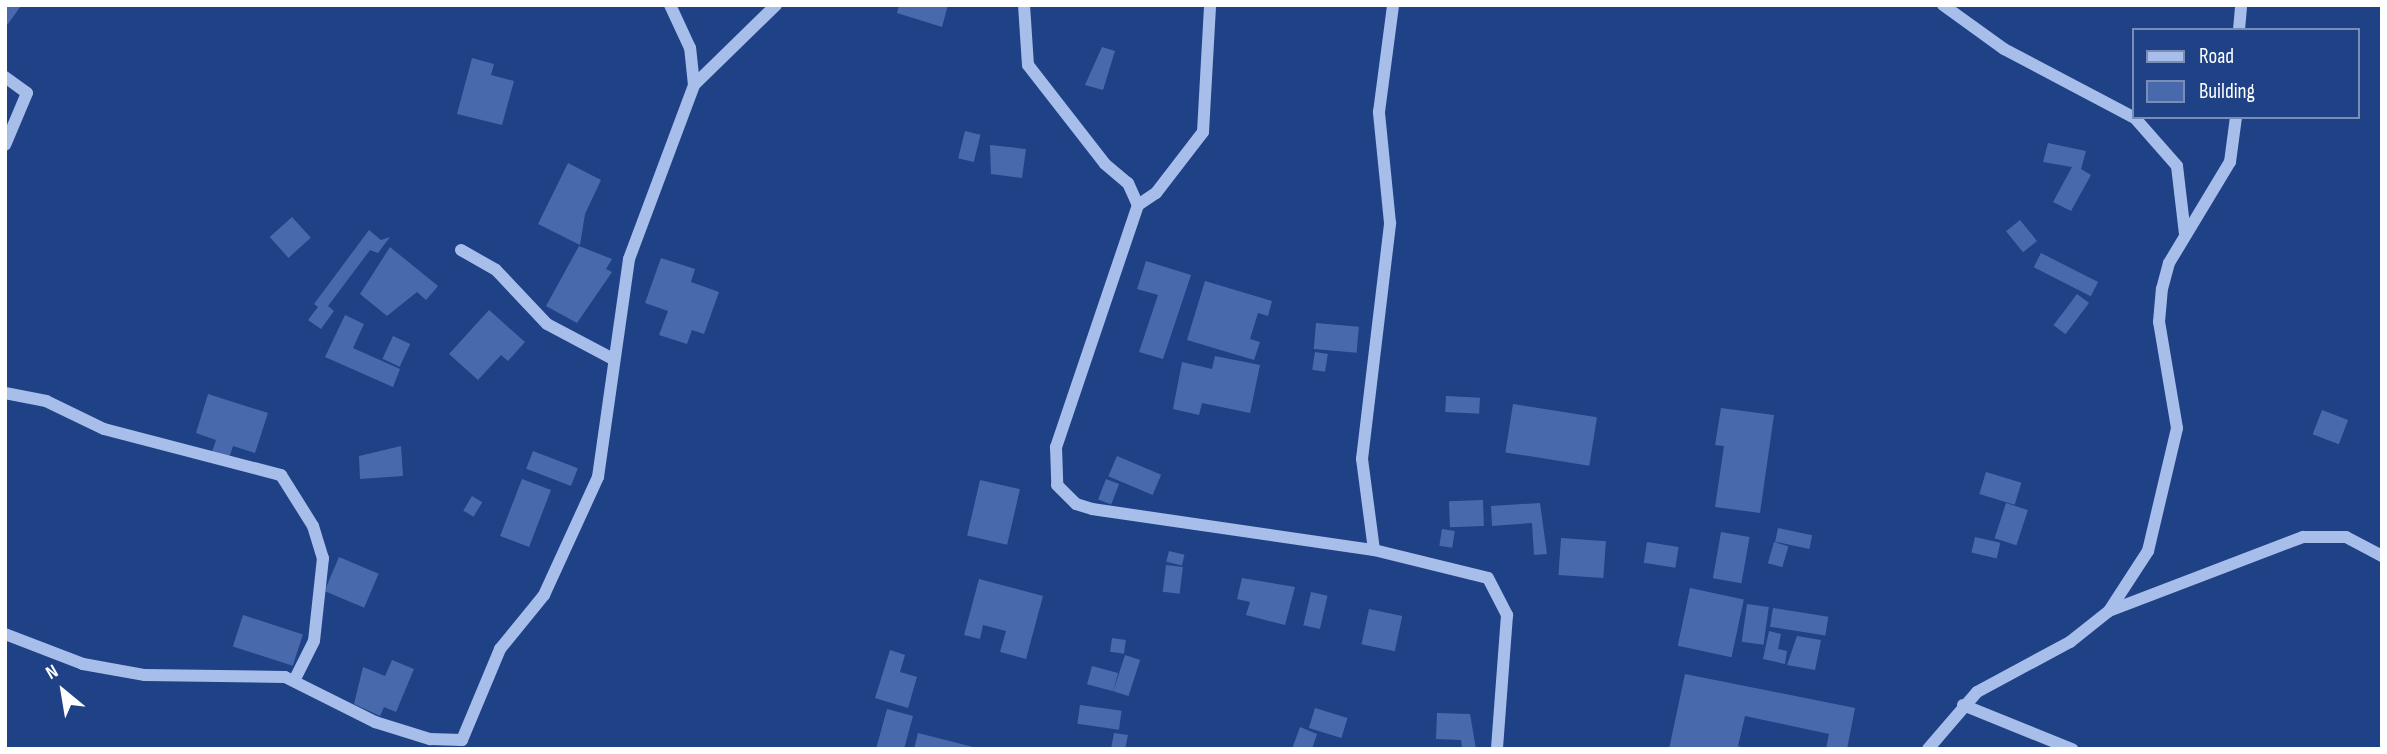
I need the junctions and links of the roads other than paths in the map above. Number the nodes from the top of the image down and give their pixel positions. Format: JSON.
{"nodes":[{"id":1,"x":670,"y":5,"type":"edge"},
{"id":2,"x":776,"y":5,"type":"edge"},
{"id":3,"x":1024,"y":5,"type":"edge"},
{"id":4,"x":1210,"y":5,"type":"edge"},
{"id":5,"x":1393,"y":5,"type":"edge"},
{"id":6,"x":1942,"y":5,"type":"edge"},
{"id":7,"x":2241,"y":5,"type":"edge"},
{"id":8,"x":2239,"y":28,"type":"edge"},
{"id":9,"x":5,"y":77,"type":"edge"},
{"id":10,"x":694,"y":85,"type":"junction"},
{"id":11,"x":2132,"y":116,"type":"edge"},
{"id":12,"x":2136,"y":119,"type":"edge"},
{"id":13,"x":2236,"y":119,"type":"edge"},
{"id":14,"x":5,"y":145,"type":"edge"},
{"id":15,"x":1138,"y":205,"type":"junction"},
{"id":16,"x":2185,"y":234,"type":"junction"},
{"id":17,"x":461,"y":250,"type":"dead end"},
{"id":18,"x":613,"y":359,"type":"junction"},
{"id":19,"x":5,"y":393,"type":"edge"},
{"id":20,"x":1374,"y":550,"type":"junction"},
{"id":21,"x":2382,"y":556,"type":"edge"},
{"id":22,"x":2109,"y":611,"type":"junction"},
{"id":23,"x":5,"y":634,"type":"edge"},
{"id":24,"x":295,"y":679,"type":"junction"},
{"id":25,"x":1963,"y":705,"type":"junction"},
{"id":26,"x":1497,"y":749,"type":"edge"},
{"id":27,"x":1928,"y":749,"type":"edge"},
{"id":28,"x":2072,"y":749,"type":"edge"}],
"edges":[{"from":1,"to":10,"type":"street"},
{"from":2,"to":10,"type":"street"},
{"from":3,"to":15,"type":"street"},
{"from":4,"to":15,"type":"street"},
{"from":5,"to":20,"type":"street"},
{"from":6,"to":11,"type":"street"},
{"from":7,"to":8,"type":"street"},
{"from":9,"to":14,"type":"street"},
{"from":10,"to":18,"type":"street"},
{"from":12,"to":16,"type":"street"},
{"from":13,"to":16,"type":"street"},
{"from":15,"to":20,"type":"street"},
{"from":16,"to":22,"type":"street"},
{"from":17,"to":18,"type":"street"},
{"from":18,"to":24,"type":"street"},
{"from":19,"to":24,"type":"street"},
{"from":20,"to":26,"type":"street"},
{"from":21,"to":22,"type":"street"},
{"from":22,"to":25,"type":"street"},
{"from":23,"to":24,"type":"street"},
{"from":25,"to":27,"type":"street"},
{"from":25,"to":28,"type":"street"}]}
